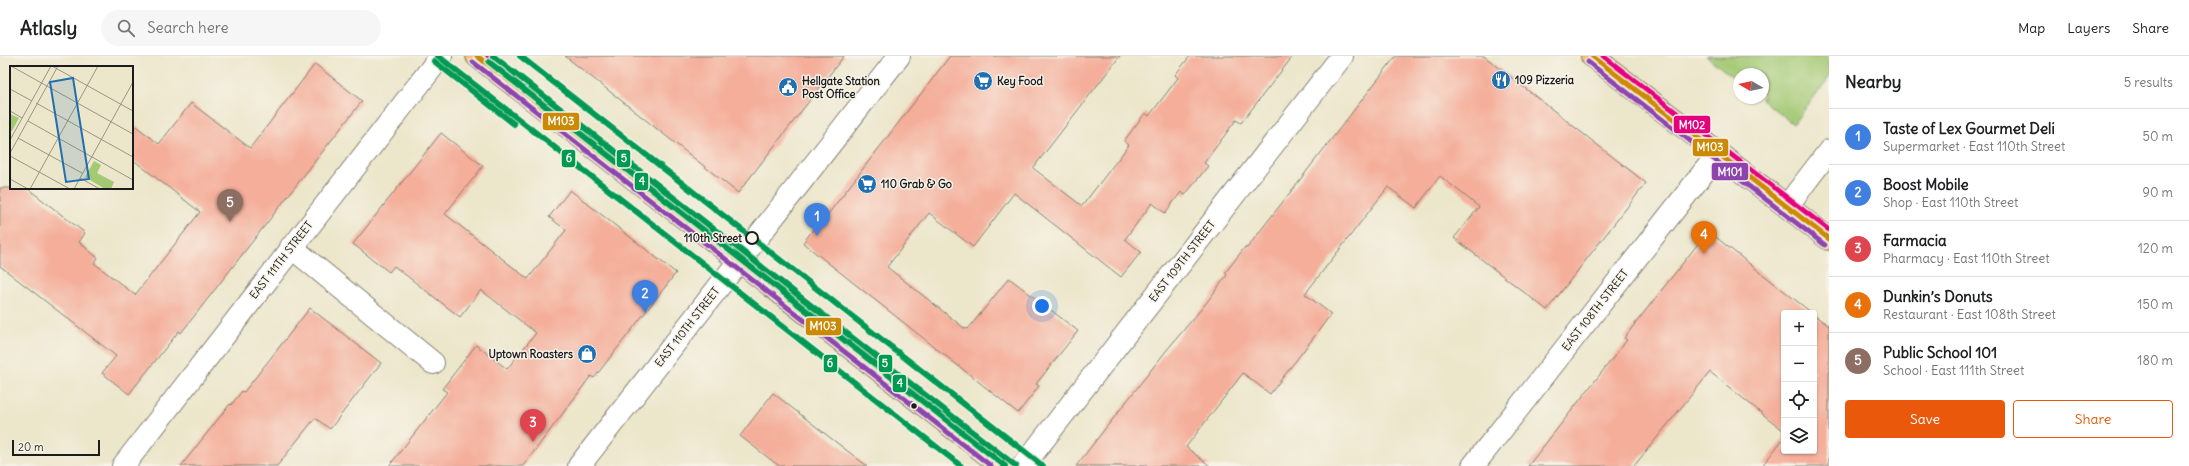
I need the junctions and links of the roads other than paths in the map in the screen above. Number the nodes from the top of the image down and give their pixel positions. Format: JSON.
{"nodes":[{"id":1,"x":441,"y":56,"type":"edge"},
{"id":2,"x":477,"y":56,"type":"edge"},
{"id":3,"x":899,"y":56,"type":"edge"},
{"id":4,"x":1342,"y":56,"type":"edge"},
{"id":5,"x":1592,"y":56,"type":"edge"},
{"id":6,"x":1829,"y":151,"type":"edge"},
{"id":7,"x":1718,"y":154,"type":"junction"},
{"id":8,"x":1787,"y":206,"type":"junction"},
{"id":9,"x":1829,"y":239,"type":"edge"},
{"id":10,"x":291,"y":247,"type":"junction"},
{"id":11,"x":739,"y":260,"type":"junction"},
{"id":12,"x":433,"y":363,"type":"dead end"},
{"id":13,"x":123,"y":466,"type":"edge"},
{"id":14,"x":579,"y":466,"type":"edge"},
{"id":15,"x":1002,"y":466,"type":"edge"},
{"id":16,"x":1023,"y":466,"type":"edge"},
{"id":17,"x":1473,"y":466,"type":"edge"}],
"edges":[{"from":1,"to":10,"type":"street","name":"EAST 111TH STREET"},
{"from":2,"to":11,"type":"main road"},
{"from":3,"to":11,"type":"street","name":"EAST 110TH STREET"},
{"from":4,"to":16,"type":"street","name":"EAST 109TH STREET"},
{"from":5,"to":7,"type":"main road"},
{"from":6,"to":8,"type":"street"},
{"from":7,"to":8,"type":"main road"},
{"from":7,"to":17,"type":"street","name":"EAST 108TH STREET"},
{"from":8,"to":9,"type":"main road"},
{"from":10,"to":12,"type":"street"},
{"from":10,"to":13,"type":"street","name":"EAST 111TH STREET"},
{"from":11,"to":14,"type":"street","name":"EAST 110TH STREET"},
{"from":11,"to":15,"type":"main road"}]}
